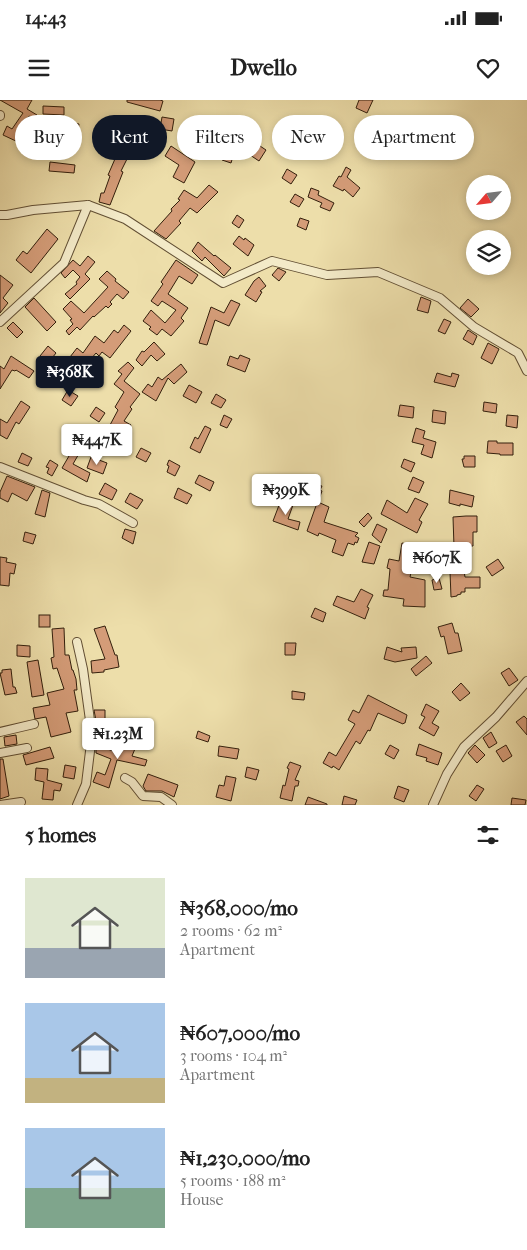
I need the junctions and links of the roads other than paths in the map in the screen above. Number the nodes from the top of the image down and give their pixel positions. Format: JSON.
{"nodes":[{"id":1,"x":88,"y":205,"type":"junction"},
{"id":2,"x":0,"y":215,"type":"edge"},
{"id":3,"x":0,"y":322,"type":"edge"},
{"id":4,"x":527,"y":371,"type":"edge"},
{"id":5,"x":0,"y":467,"type":"edge"},
{"id":6,"x":133,"y":523,"type":"dead end"},
{"id":7,"x":77,"y":642,"type":"dead end"},
{"id":8,"x":527,"y":681,"type":"edge"},
{"id":9,"x":34,"y":724,"type":"dead end"},
{"id":10,"x":0,"y":732,"type":"edge"},
{"id":11,"x":27,"y":748,"type":"dead end"},
{"id":12,"x":0,"y":753,"type":"edge"},
{"id":13,"x":125,"y":778,"type":"dead end"},
{"id":14,"x":21,"y":802,"type":"dead end"},
{"id":15,"x":0,"y":805,"type":"edge"},
{"id":16,"x":77,"y":805,"type":"edge"},
{"id":17,"x":172,"y":805,"type":"edge"},
{"id":18,"x":433,"y":805,"type":"edge"}],
"edges":[{"from":1,"to":2,"type":"street"},
{"from":1,"to":3,"type":"street"},
{"from":1,"to":4,"type":"street"},
{"from":5,"to":6,"type":"street"},
{"from":7,"to":16,"type":"street"},
{"from":8,"to":18,"type":"street"},
{"from":9,"to":10,"type":"street"},
{"from":11,"to":12,"type":"street"},
{"from":13,"to":17,"type":"street"},
{"from":14,"to":15,"type":"street"}]}
